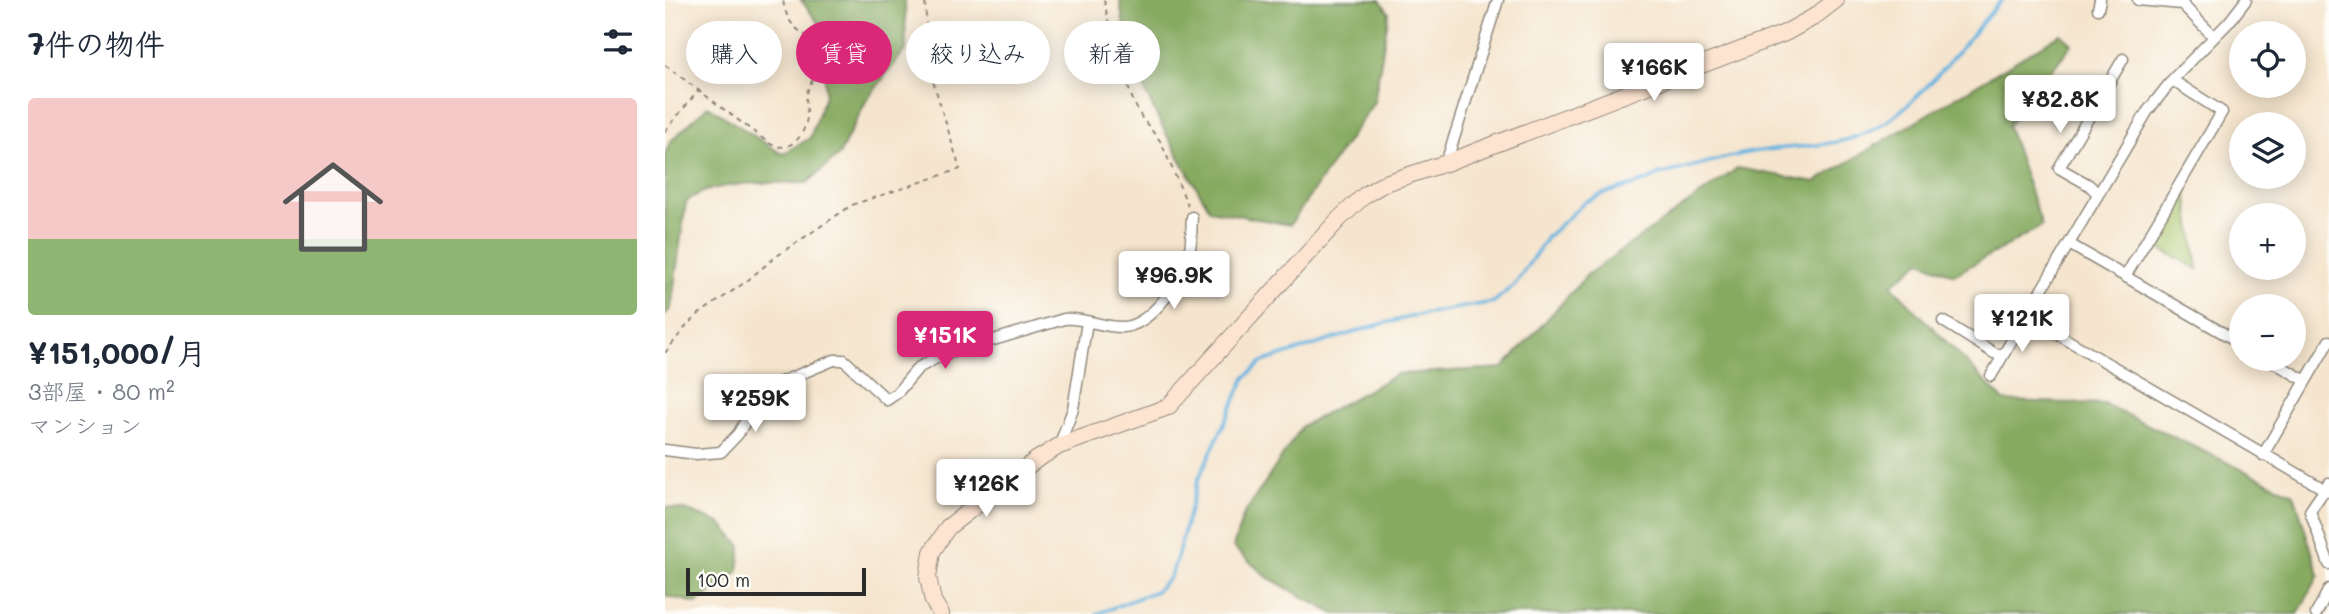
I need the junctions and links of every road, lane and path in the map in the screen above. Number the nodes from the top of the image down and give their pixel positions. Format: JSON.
{"nodes":[{"id":1,"x":783,"y":0,"type":"edge"},
{"id":2,"x":925,"y":0,"type":"edge"},
{"id":3,"x":1104,"y":0,"type":"edge"},
{"id":4,"x":1498,"y":0,"type":"edge"},
{"id":5,"x":1836,"y":0,"type":"edge"},
{"id":6,"x":2138,"y":0,"type":"edge"},
{"id":7,"x":2246,"y":0,"type":"edge"},
{"id":8,"x":2214,"y":37,"type":"junction"},
{"id":9,"x":2123,"y":59,"type":"dead end"},
{"id":10,"x":665,"y":65,"type":"edge"},
{"id":11,"x":2172,"y":80,"type":"junction"},
{"id":12,"x":698,"y":91,"type":"junction"},
{"id":13,"x":665,"y":131,"type":"edge"},
{"id":14,"x":1445,"y":163,"type":"junction"},
{"id":15,"x":2098,"y":194,"type":"junction"},
{"id":16,"x":1192,"y":217,"type":"joint"},
{"id":17,"x":2069,"y":244,"type":"junction"},
{"id":18,"x":2125,"y":277,"type":"junction"},
{"id":19,"x":2026,"y":316,"type":"junction"},
{"id":20,"x":1943,"y":321,"type":"dead end"},
{"id":21,"x":1087,"y":322,"type":"junction"},
{"id":22,"x":2229,"y":337,"type":"edge"},
{"id":23,"x":2329,"y":341,"type":"edge"},
{"id":24,"x":665,"y":353,"type":"edge"},
{"id":25,"x":2004,"y":355,"type":"junction"},
{"id":26,"x":2290,"y":371,"type":"edge"},
{"id":27,"x":1991,"y":376,"type":"dead end"},
{"id":28,"x":2306,"y":380,"type":"junction"},
{"id":29,"x":1059,"y":446,"type":"junction"},
{"id":30,"x":665,"y":450,"type":"edge"},
{"id":31,"x":2263,"y":455,"type":"junction"},
{"id":32,"x":2328,"y":488,"type":"edge"},
{"id":33,"x":2329,"y":564,"type":"edge"},
{"id":34,"x":2329,"y":589,"type":"edge"},
{"id":35,"x":941,"y":614,"type":"edge"},
{"id":36,"x":2316,"y":614,"type":"edge"}],
"edges":[{"from":1,"to":12,"type":"path"},
{"from":2,"to":24,"type":"path"},
{"from":3,"to":16,"type":"path"},
{"from":4,"to":14,"type":"street"},
{"from":5,"to":14,"type":"street"},
{"from":6,"to":8,"type":"street"},
{"from":7,"to":8,"type":"street"},
{"from":8,"to":11,"type":"street"},
{"from":9,"to":15,"type":"street"},
{"from":10,"to":12,"type":"path"},
{"from":11,"to":15,"type":"street"},
{"from":11,"to":18,"type":"street"},
{"from":12,"to":13,"type":"path"},
{"from":14,"to":29,"type":"street"},
{"from":15,"to":17,"type":"street"},
{"from":16,"to":21,"type":"street"},
{"from":17,"to":18,"type":"street"},
{"from":17,"to":19,"type":"street"},
{"from":18,"to":22,"type":"street"},
{"from":19,"to":25,"type":"street"},
{"from":19,"to":31,"type":"street"},
{"from":20,"to":25,"type":"street"},
{"from":21,"to":29,"type":"street"},
{"from":21,"to":30,"type":"street"},
{"from":23,"to":28,"type":"street"},
{"from":25,"to":27,"type":"street"},
{"from":26,"to":28,"type":"street"},
{"from":28,"to":31,"type":"street"},
{"from":29,"to":35,"type":"street"},
{"from":31,"to":32,"type":"street"},
{"from":32,"to":33,"type":"street"},
{"from":34,"to":36,"type":"street"}]}
